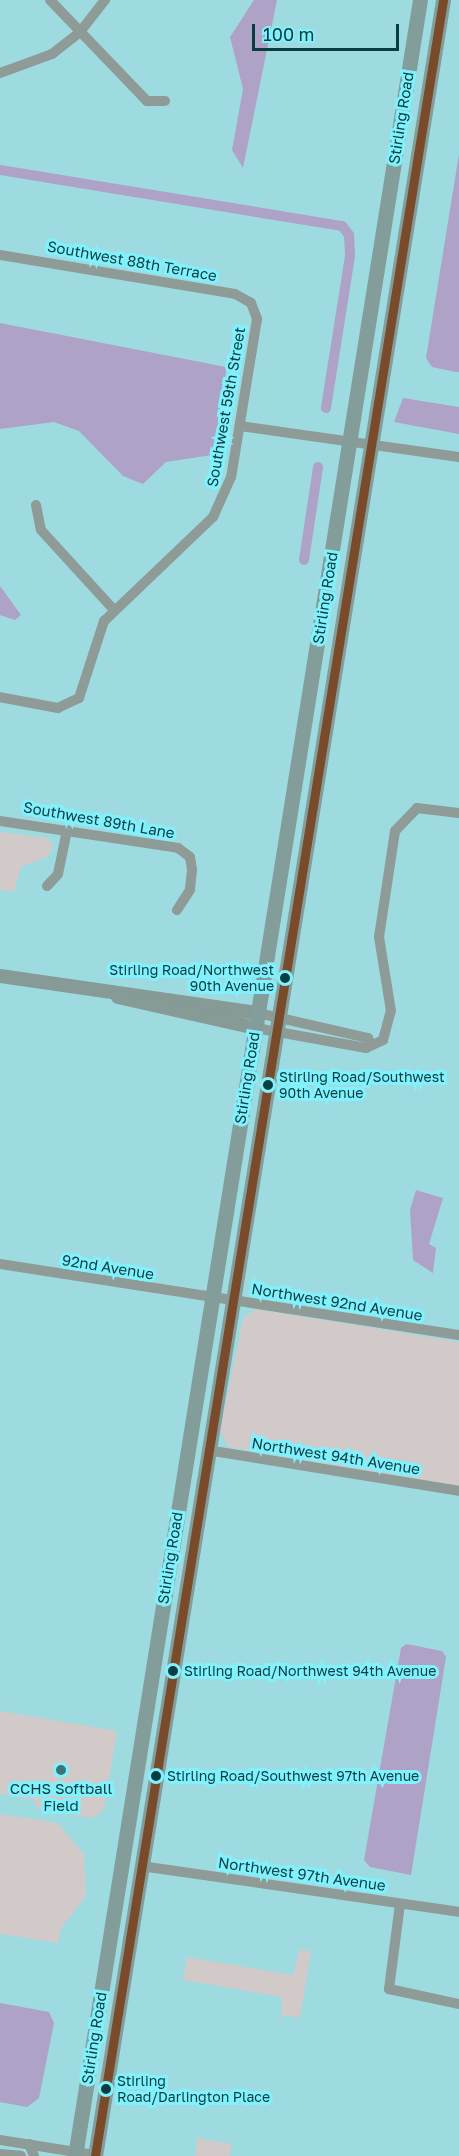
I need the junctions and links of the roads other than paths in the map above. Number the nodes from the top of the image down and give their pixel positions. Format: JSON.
{"nodes":[{"id":1,"x":50,"y":0,"type":"edge"},
{"id":2,"x":105,"y":0,"type":"edge"},
{"id":3,"x":420,"y":0,"type":"edge"},
{"id":4,"x":443,"y":0,"type":"edge"},
{"id":5,"x":416,"y":26,"type":"junction"},
{"id":6,"x":438,"y":28,"type":"junction"},
{"id":7,"x":80,"y":32,"type":"junction"},
{"id":8,"x":0,"y":73,"type":"edge"},
{"id":9,"x":165,"y":101,"type":"dead end"},
{"id":10,"x":0,"y":255,"type":"edge"},
{"id":11,"x":254,"y":307,"type":"joint"},
{"id":12,"x":240,"y":426,"type":"junction"},
{"id":13,"x":348,"y":443,"type":"junction"},
{"id":14,"x":368,"y":444,"type":"junction"},
{"id":15,"x":459,"y":457,"type":"edge"},
{"id":16,"x":36,"y":505,"type":"dead end"},
{"id":17,"x":343,"y":601,"type":"junction"},
{"id":18,"x":324,"y":603,"type":"junction"},
{"id":19,"x":114,"y":610,"type":"junction"},
{"id":20,"x":0,"y":697,"type":"edge"},
{"id":21,"x":459,"y":813,"type":"edge"},
{"id":22,"x":0,"y":821,"type":"edge"},
{"id":23,"x":67,"y":830,"type":"junction"},
{"id":24,"x":47,"y":886,"type":"dead end"},
{"id":25,"x":177,"y":910,"type":"dead end"},
{"id":26,"x":0,"y":976,"type":"edge"},
{"id":27,"x":257,"y":1020,"type":"junction"},
{"id":28,"x":274,"y":1024,"type":"junction"},
{"id":29,"x":370,"y":1043,"type":"junction"},
{"id":30,"x":0,"y":1264,"type":"edge"},
{"id":31,"x":211,"y":1298,"type":"junction"},
{"id":32,"x":231,"y":1301,"type":"junction"},
{"id":33,"x":459,"y":1335,"type":"edge"},
{"id":34,"x":207,"y":1450,"type":"junction"},
{"id":35,"x":459,"y":1491,"type":"edge"},
{"id":36,"x":143,"y":1726,"type":"junction"},
{"id":37,"x":163,"y":1730,"type":"junction"},
{"id":38,"x":141,"y":1866,"type":"junction"},
{"id":39,"x":400,"y":1904,"type":"junction"},
{"id":40,"x":459,"y":1912,"type":"edge"},
{"id":41,"x":103,"y":1982,"type":"junction"},
{"id":42,"x":122,"y":1985,"type":"junction"},
{"id":43,"x":459,"y":2004,"type":"edge"},
{"id":44,"x":1,"y":2139,"type":"edge"},
{"id":45,"x":29,"y":2144,"type":"junction"},
{"id":46,"x":4,"y":2153,"type":"edge"},
{"id":47,"x":76,"y":2154,"type":"edge"},
{"id":48,"x":21,"y":2156,"type":"edge"},
{"id":49,"x":34,"y":2156,"type":"edge"},
{"id":50,"x":95,"y":2156,"type":"edge"}],
"edges":[{"from":1,"to":7,"type":"street"},
{"from":2,"to":7,"type":"street"},
{"from":3,"to":5,"type":"main road","name":"Stirling Road"},
{"from":4,"to":6,"type":"main road","name":"Stirling Road"},
{"from":5,"to":6,"type":"main road"},
{"from":5,"to":13,"type":"main road","name":"Stirling Road"},
{"from":6,"to":14,"type":"main road","name":"Stirling Road"},
{"from":7,"to":8,"type":"street"},
{"from":7,"to":9,"type":"street"},
{"from":10,"to":11,"type":"street","name":"Southwest 88th Terrace"},
{"from":11,"to":12,"type":"street","name":"Southwest 59th Street"},
{"from":12,"to":13,"type":"street"},
{"from":12,"to":19,"type":"street","name":"Southwest 59th Street"},
{"from":13,"to":14,"type":"street"},
{"from":13,"to":18,"type":"main road","name":"Stirling Road"},
{"from":14,"to":15,"type":"street"},
{"from":14,"to":17,"type":"main road","name":"Stirling Road"},
{"from":16,"to":19,"type":"street"},
{"from":17,"to":18,"type":"main road"},
{"from":17,"to":28,"type":"main road","name":"Stirling Road"},
{"from":18,"to":27,"type":"main road","name":"Stirling Road"},
{"from":19,"to":20,"type":"street","name":"Southwest 59th Street"},
{"from":21,"to":29,"type":"street"},
{"from":22,"to":23,"type":"street","name":"Southwest 89th Lane"},
{"from":23,"to":24,"type":"street"},
{"from":23,"to":25,"type":"street","name":"Southwest 89th Lane"},
{"from":26,"to":27,"type":"street"},
{"from":27,"to":28,"type":"street"},
{"from":27,"to":28,"type":"street"},
{"from":27,"to":31,"type":"main road","name":"Stirling Road"},
{"from":28,"to":29,"type":"street"},
{"from":28,"to":29,"type":"street"},
{"from":28,"to":32,"type":"main road","name":"Stirling Road"},
{"from":30,"to":31,"type":"street","name":"92nd Avenue"},
{"from":31,"to":32,"type":"street","name":"Northwest 92nd Avenue"},
{"from":31,"to":36,"type":"main road","name":"Stirling Road"},
{"from":32,"to":33,"type":"street","name":"Northwest 92nd Avenue"},
{"from":32,"to":34,"type":"main road","name":"Stirling Road"},
{"from":34,"to":35,"type":"street","name":"Northwest 94th Avenue"},
{"from":34,"to":37,"type":"main road","name":"Stirling Road"},
{"from":36,"to":37,"type":"main road"},
{"from":36,"to":41,"type":"main road","name":"Stirling Road"},
{"from":37,"to":38,"type":"main road","name":"Stirling Road"},
{"from":38,"to":39,"type":"street","name":"Northwest 97th Avenue"},
{"from":38,"to":42,"type":"main road","name":"Stirling Road"},
{"from":39,"to":40,"type":"street","name":"Northwest 97th Avenue"},
{"from":39,"to":43,"type":"street"},
{"from":41,"to":42,"type":"main road"},
{"from":41,"to":47,"type":"main road","name":"Stirling Road"},
{"from":42,"to":50,"type":"main road","name":"Stirling Road"},
{"from":44,"to":45,"type":"street"},
{"from":44,"to":46,"type":"street"},
{"from":45,"to":47,"type":"street"},
{"from":45,"to":49,"type":"street"},
{"from":46,"to":48,"type":"street"},
{"from":47,"to":50,"type":"street"}]}
